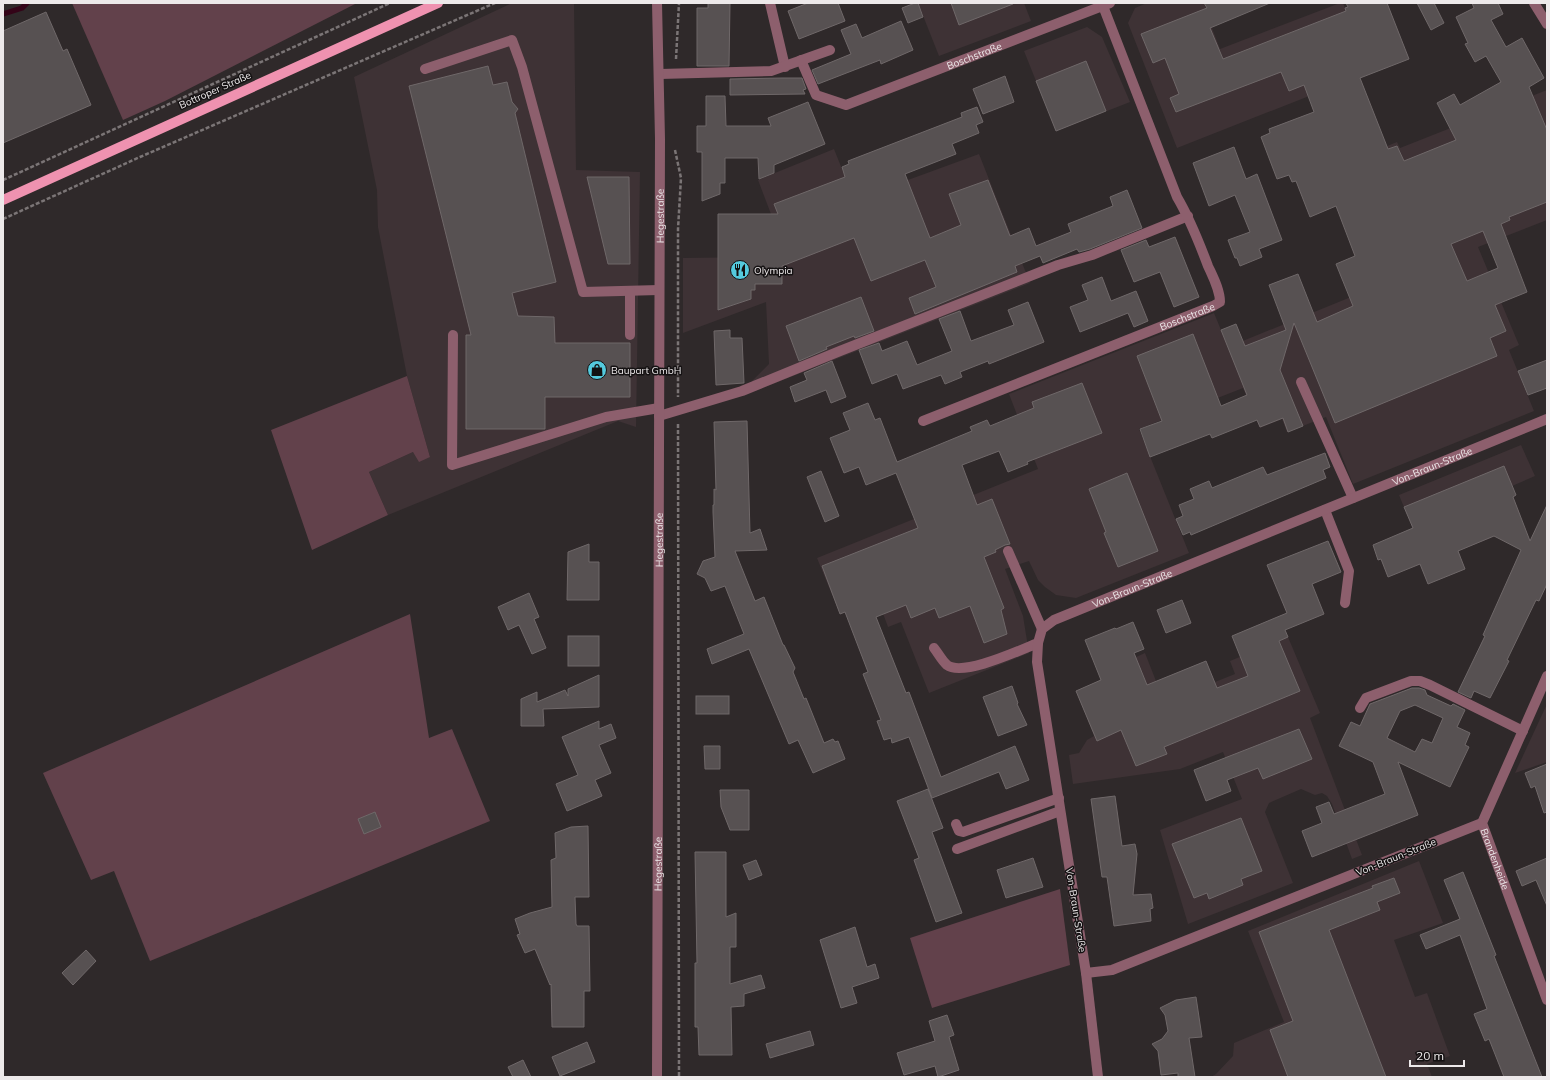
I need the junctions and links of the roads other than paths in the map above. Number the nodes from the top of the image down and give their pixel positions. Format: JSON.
{"nodes":[{"id":1,"x":438,"y":3,"type":"edge"},
{"id":2,"x":657,"y":3,"type":"edge"},
{"id":3,"x":770,"y":3,"type":"edge"},
{"id":4,"x":1534,"y":3,"type":"edge"},
{"id":5,"x":1107,"y":4,"type":"edge"},
{"id":6,"x":1547,"y":24,"type":"edge"},
{"id":7,"x":830,"y":50,"type":"dead end"},
{"id":8,"x":801,"y":60,"type":"junction"},
{"id":9,"x":785,"y":66,"type":"junction"},
{"id":10,"x":425,"y":69,"type":"dead end"},
{"id":11,"x":660,"y":74,"type":"junction"},
{"id":12,"x":3,"y":200,"type":"edge"},
{"id":13,"x":1188,"y":216,"type":"junction"},
{"id":14,"x":659,"y":290,"type":"junction"},
{"id":15,"x":630,"y":291,"type":"junction"},
{"id":16,"x":453,"y":335,"type":"dead end"},
{"id":17,"x":630,"y":335,"type":"dead end"},
{"id":18,"x":1301,"y":382,"type":"dead end"},
{"id":19,"x":659,"y":412,"type":"junction"},
{"id":20,"x":1547,"y":419,"type":"edge"},
{"id":21,"x":923,"y":421,"type":"dead end"},
{"id":22,"x":1353,"y":498,"type":"junction"},
{"id":23,"x":1325,"y":510,"type":"junction"},
{"id":24,"x":1008,"y":551,"type":"dead end"},
{"id":25,"x":1345,"y":603,"type":"dead end"},
{"id":26,"x":1042,"y":629,"type":"junction"},
{"id":27,"x":1038,"y":643,"type":"junction"},
{"id":28,"x":934,"y":648,"type":"dead end"},
{"id":29,"x":1547,"y":676,"type":"edge"},
{"id":30,"x":1360,"y":708,"type":"dead end"},
{"id":31,"x":1523,"y":731,"type":"junction"},
{"id":32,"x":1059,"y":798,"type":"junction"},
{"id":33,"x":1060,"y":811,"type":"junction"},
{"id":34,"x":1482,"y":823,"type":"junction"},
{"id":35,"x":956,"y":824,"type":"dead end"},
{"id":36,"x":957,"y":849,"type":"dead end"},
{"id":37,"x":1086,"y":973,"type":"junction"},
{"id":38,"x":1547,"y":1000,"type":"edge"},
{"id":39,"x":657,"y":1077,"type":"edge"},
{"id":40,"x":1098,"y":1077,"type":"edge"}],
"edges":[{"from":1,"to":12,"type":"main road","name":"Bottroper Straße"},
{"from":2,"to":11,"type":"street","name":"Hegestraße"},
{"from":3,"to":9,"type":"street"},
{"from":4,"to":6,"type":"street"},
{"from":5,"to":8,"type":"street","name":"Boschstraße"},
{"from":5,"to":13,"type":"street","name":"Boschstraße"},
{"from":7,"to":8,"type":"street"},
{"from":8,"to":9,"type":"street"},
{"from":9,"to":11,"type":"street"},
{"from":10,"to":15,"type":"street"},
{"from":11,"to":14,"type":"street","name":"Hegestraße"},
{"from":13,"to":19,"type":"street"},
{"from":13,"to":21,"type":"street","name":"Boschstraße"},
{"from":14,"to":15,"type":"street"},
{"from":14,"to":19,"type":"street","name":"Hegestraße"},
{"from":15,"to":17,"type":"street"},
{"from":16,"to":19,"type":"street"},
{"from":18,"to":22,"type":"street"},
{"from":19,"to":39,"type":"street","name":"Hegestraße"},
{"from":20,"to":22,"type":"street","name":"Von-Braun-Straße"},
{"from":22,"to":23,"type":"street","name":"Von-Braun-Straße"},
{"from":23,"to":25,"type":"street"},
{"from":23,"to":26,"type":"street","name":"Von-Braun-Straße"},
{"from":24,"to":26,"type":"street"},
{"from":26,"to":27,"type":"street","name":"Von-Braun-Straße"},
{"from":27,"to":28,"type":"street"},
{"from":27,"to":32,"type":"street","name":"Von-Braun-Straße"},
{"from":29,"to":31,"type":"street","name":"Brandenheide"},
{"from":30,"to":31,"type":"street"},
{"from":31,"to":34,"type":"street","name":"Brandenheide"},
{"from":32,"to":33,"type":"street","name":"Von-Braun-Straße"},
{"from":32,"to":35,"type":"street"},
{"from":33,"to":36,"type":"street"},
{"from":33,"to":37,"type":"street","name":"Von-Braun-Straße"},
{"from":34,"to":37,"type":"street","name":"Von-Braun-Straße"},
{"from":34,"to":38,"type":"street","name":"Brandenheide"},
{"from":37,"to":40,"type":"street","name":"Von-Braun-Straße"}]}
